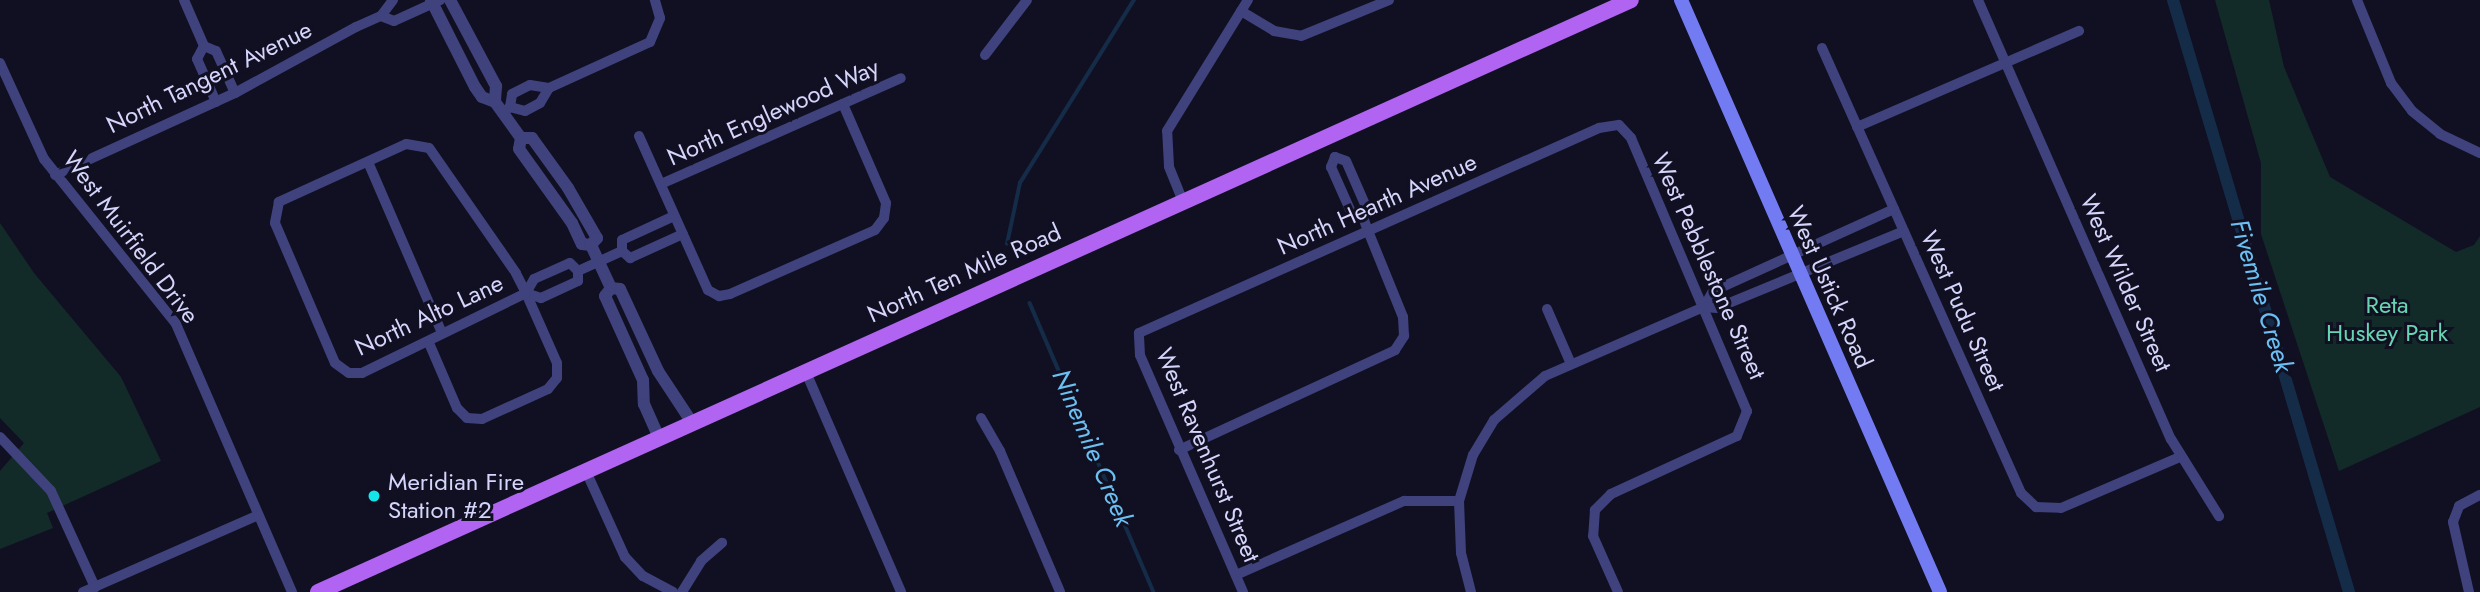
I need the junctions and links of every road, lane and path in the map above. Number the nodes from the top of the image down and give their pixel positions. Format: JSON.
{"nodes":[{"id":1,"x":184,"y":0,"type":"edge"},
{"id":2,"x":393,"y":0,"type":"edge"},
{"id":3,"x":450,"y":0,"type":"edge"},
{"id":4,"x":655,"y":0,"type":"edge"},
{"id":5,"x":1027,"y":0,"type":"edge"},
{"id":6,"x":1248,"y":0,"type":"edge"},
{"id":7,"x":1389,"y":0,"type":"edge"},
{"id":8,"x":1631,"y":0,"type":"edge"},
{"id":9,"x":1681,"y":0,"type":"edge"},
{"id":10,"x":1978,"y":0,"type":"edge"},
{"id":11,"x":2357,"y":0,"type":"edge"},
{"id":12,"x":435,"y":1,"type":"edge"},
{"id":13,"x":1241,"y":11,"type":"junction"},
{"id":14,"x":381,"y":16,"type":"junction"},
{"id":15,"x":2079,"y":31,"type":"dead end"},
{"id":16,"x":204,"y":46,"type":"junction"},
{"id":17,"x":1822,"y":48,"type":"dead end"},
{"id":18,"x":985,"y":55,"type":"dead end"},
{"id":19,"x":2006,"y":61,"type":"junction"},
{"id":20,"x":0,"y":63,"type":"edge"},
{"id":21,"x":901,"y":78,"type":"dead end"},
{"id":22,"x":549,"y":88,"type":"junction"},
{"id":23,"x":235,"y":93,"type":"junction"},
{"id":24,"x":216,"y":102,"type":"junction"},
{"id":25,"x":495,"y":102,"type":"junction"},
{"id":26,"x":843,"y":104,"type":"junction"},
{"id":27,"x":507,"y":110,"type":"junction"},
{"id":28,"x":1857,"y":127,"type":"junction"},
{"id":29,"x":639,"y":136,"type":"dead end"},
{"id":30,"x":1324,"y":136,"type":"junction"},
{"id":31,"x":1631,"y":138,"type":"joint"},
{"id":32,"x":2480,"y":153,"type":"edge"},
{"id":33,"x":1335,"y":157,"type":"junction"},
{"id":34,"x":368,"y":162,"type":"junction"},
{"id":35,"x":55,"y":175,"type":"junction"},
{"id":36,"x":661,"y":184,"type":"junction"},
{"id":37,"x":1182,"y":199,"type":"junction"},
{"id":38,"x":1894,"y":209,"type":"junction"},
{"id":39,"x":674,"y":216,"type":"junction"},
{"id":40,"x":1363,"y":218,"type":"junction"},
{"id":41,"x":1368,"y":231,"type":"junction"},
{"id":42,"x":1904,"y":231,"type":"junction"},
{"id":43,"x":683,"y":234,"type":"junction"},
{"id":44,"x":622,"y":250,"type":"junction"},
{"id":45,"x":1791,"y":254,"type":"junction"},
{"id":46,"x":599,"y":261,"type":"junction"},
{"id":47,"x":578,"y":271,"type":"junction"},
{"id":48,"x":1800,"y":274,"type":"junction"},
{"id":49,"x":611,"y":288,"type":"junction"},
{"id":50,"x":526,"y":293,"type":"junction"},
{"id":51,"x":1704,"y":307,"type":"junction"},
{"id":52,"x":1547,"y":309,"type":"dead end"},
{"id":53,"x":441,"y":331,"type":"junction"},
{"id":54,"x":1139,"y":333,"type":"joint"},
{"id":55,"x":429,"y":343,"type":"junction"},
{"id":56,"x":1572,"y":364,"type":"junction"},
{"id":57,"x":805,"y":370,"type":"junction"},
{"id":58,"x":981,"y":418,"type":"dead end"},
{"id":59,"x":691,"y":421,"type":"junction"},
{"id":60,"x":658,"y":436,"type":"junction"},
{"id":61,"x":0,"y":437,"type":"edge"},
{"id":62,"x":1180,"y":450,"type":"junction"},
{"id":63,"x":2180,"y":457,"type":"junction"},
{"id":64,"x":585,"y":469,"type":"junction"},
{"id":65,"x":2480,"y":495,"type":"edge"},
{"id":66,"x":1459,"y":501,"type":"junction"},
{"id":67,"x":258,"y":514,"type":"junction"},
{"id":68,"x":2219,"y":516,"type":"dead end"},
{"id":69,"x":722,"y":542,"type":"dead end"},
{"id":70,"x":1236,"y":575,"type":"junction"},
{"id":71,"x":94,"y":587,"type":"junction"},
{"id":72,"x":83,"y":592,"type":"edge"},
{"id":73,"x":292,"y":592,"type":"edge"},
{"id":74,"x":318,"y":592,"type":"edge"},
{"id":75,"x":673,"y":592,"type":"edge"},
{"id":76,"x":682,"y":592,"type":"edge"},
{"id":77,"x":901,"y":592,"type":"edge"},
{"id":78,"x":1060,"y":592,"type":"edge"},
{"id":79,"x":1243,"y":592,"type":"edge"},
{"id":80,"x":1471,"y":592,"type":"edge"},
{"id":81,"x":1618,"y":592,"type":"edge"},
{"id":82,"x":1940,"y":592,"type":"edge"},
{"id":83,"x":2469,"y":592,"type":"edge"}],
"edges":[{"from":1,"to":16,"type":"street"},
{"from":2,"to":14,"type":"street","name":"North Tangent Avenue"},
{"from":3,"to":25,"type":"street"},
{"from":4,"to":22,"type":"street"},
{"from":5,"to":18,"type":"street"},
{"from":6,"to":13,"type":"street"},
{"from":7,"to":13,"type":"street"},
{"from":8,"to":30,"type":"main road","name":"North Ten Mile Road"},
{"from":9,"to":45,"type":"main road","name":"West Ustick Road"},
{"from":10,"to":19,"type":"street","name":"West Wilder Street"},
{"from":11,"to":32,"type":"street"},
{"from":12,"to":14,"type":"street","name":"North Tangent Avenue"},
{"from":12,"to":25,"type":"street"},
{"from":13,"to":37,"type":"street"},
{"from":14,"to":23,"type":"street","name":"North Tangent Avenue"},
{"from":15,"to":19,"type":"street"},
{"from":16,"to":23,"type":"street"},
{"from":16,"to":24,"type":"street"},
{"from":17,"to":28,"type":"street","name":"West Pudu Street"},
{"from":19,"to":28,"type":"street"},
{"from":19,"to":63,"type":"street","name":"West Wilder Street"},
{"from":20,"to":35,"type":"street","name":"West Muirfield Drive"},
{"from":21,"to":26,"type":"street","name":"North Englewood Way"},
{"from":22,"to":27,"type":"street"},
{"from":22,"to":27,"type":"street"},
{"from":23,"to":24,"type":"street","name":"North Tangent Avenue"},
{"from":24,"to":35,"type":"street","name":"North Tangent Avenue"},
{"from":25,"to":27,"type":"street"},
{"from":26,"to":36,"type":"street","name":"North Englewood Way"},
{"from":26,"to":43,"type":"street"},
{"from":27,"to":46,"type":"street"},
{"from":28,"to":38,"type":"street","name":"West Pudu Street"},
{"from":29,"to":36,"type":"street"},
{"from":30,"to":33,"type":"street"},
{"from":30,"to":37,"type":"main road","name":"North Ten Mile Road"},
{"from":31,"to":41,"type":"street","name":"North Hearth Avenue"},
{"from":31,"to":51,"type":"street","name":"West Pebblestone Street"},
{"from":33,"to":40,"type":"street"},
{"from":33,"to":40,"type":"street"},
{"from":34,"to":50,"type":"street"},
{"from":34,"to":53,"type":"street"},
{"from":34,"to":55,"type":"street","name":"North Alto Lane"},
{"from":35,"to":67,"type":"street","name":"West Muirfield Drive"},
{"from":36,"to":39,"type":"street"},
{"from":37,"to":57,"type":"main road","name":"North Ten Mile Road"},
{"from":38,"to":42,"type":"street","name":"West Pudu Street"},
{"from":38,"to":45,"type":"street"},
{"from":39,"to":43,"type":"street"},
{"from":39,"to":44,"type":"street"},
{"from":40,"to":41,"type":"street"},
{"from":41,"to":54,"type":"street","name":"North Hearth Avenue"},
{"from":41,"to":62,"type":"street"},
{"from":42,"to":48,"type":"street"},
{"from":42,"to":63,"type":"street","name":"West Pudu Street"},
{"from":43,"to":44,"type":"street"},
{"from":44,"to":46,"type":"street"},
{"from":45,"to":48,"type":"main road","name":"West Ustick Road"},
{"from":45,"to":51,"type":"street"},
{"from":46,"to":47,"type":"street"},
{"from":46,"to":49,"type":"street"},
{"from":47,"to":50,"type":"street"},
{"from":47,"to":50,"type":"street"},
{"from":48,"to":51,"type":"street"},
{"from":48,"to":82,"type":"main road","name":"West Ustick Road"},
{"from":49,"to":59,"type":"street"},
{"from":49,"to":60,"type":"street"},
{"from":50,"to":53,"type":"street","name":"North Alto Lane"},
{"from":50,"to":55,"type":"street"},
{"from":51,"to":56,"type":"street"},
{"from":51,"to":81,"type":"street","name":"West Pebblestone Street"},
{"from":52,"to":56,"type":"street"},
{"from":53,"to":55,"type":"street","name":"North Alto Lane"},
{"from":54,"to":62,"type":"street","name":"West Ravenhurst Street"},
{"from":56,"to":66,"type":"street"},
{"from":57,"to":59,"type":"main road","name":"North Ten Mile Road"},
{"from":57,"to":77,"type":"street"},
{"from":58,"to":78,"type":"street"},
{"from":59,"to":60,"type":"main road","name":"North Ten Mile Road"},
{"from":60,"to":64,"type":"main road","name":"North Ten Mile Road"},
{"from":61,"to":71,"type":"street"},
{"from":62,"to":70,"type":"street","name":"West Ravenhurst Street"},
{"from":63,"to":68,"type":"street","name":"West Wilder Street"},
{"from":64,"to":74,"type":"main road","name":"North Ten Mile Road"},
{"from":64,"to":75,"type":"street"},
{"from":65,"to":83,"type":"street"},
{"from":66,"to":70,"type":"street"},
{"from":66,"to":80,"type":"street"},
{"from":67,"to":71,"type":"street"},
{"from":67,"to":73,"type":"street","name":"West Muirfield Drive"},
{"from":69,"to":76,"type":"street"},
{"from":70,"to":79,"type":"street","name":"West Ravenhurst Street"},
{"from":71,"to":72,"type":"street"}]}
